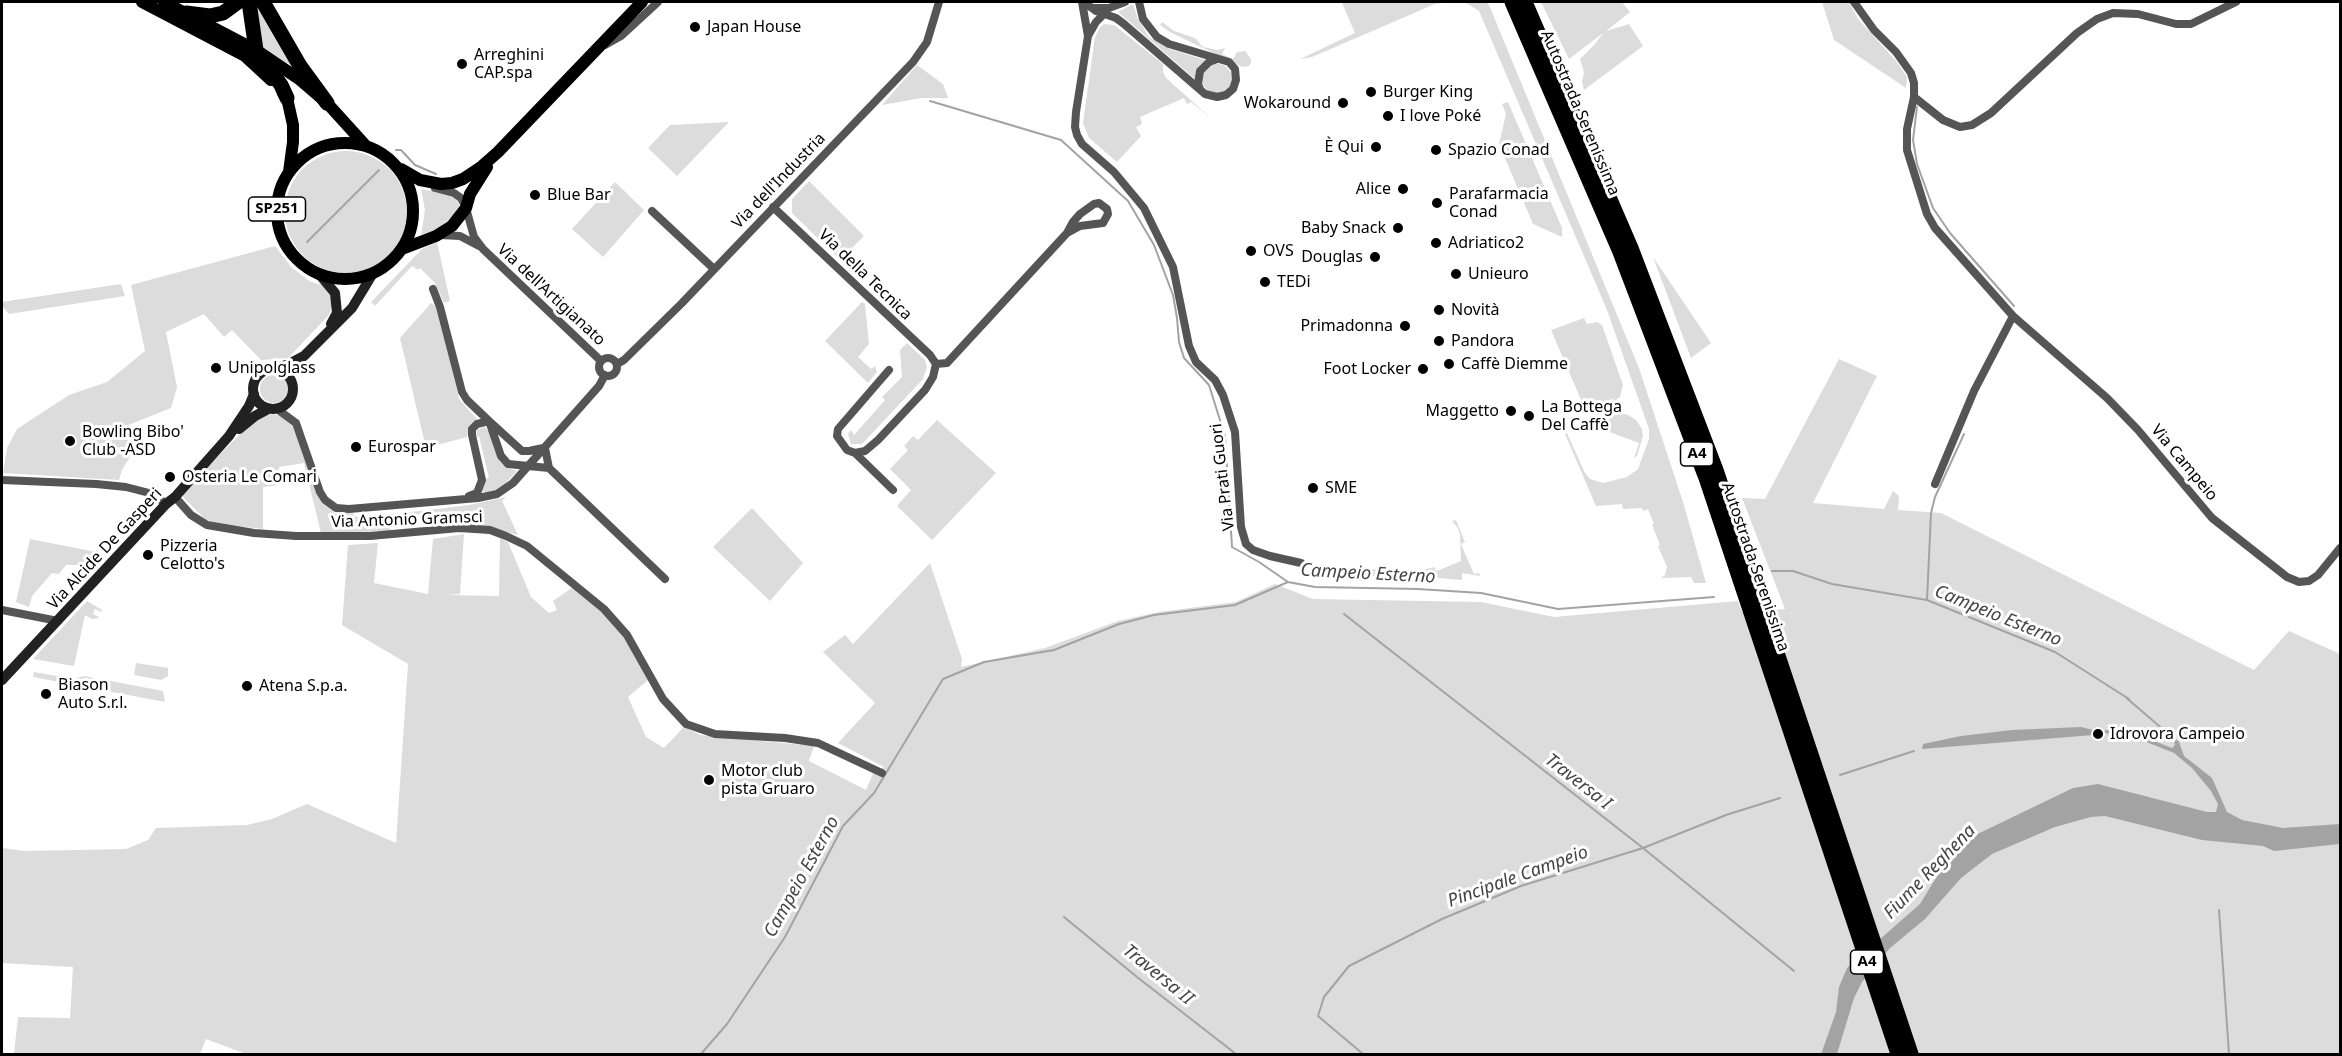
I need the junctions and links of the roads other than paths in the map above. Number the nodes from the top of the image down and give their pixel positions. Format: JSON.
{"nodes":[{"id":1,"x":142,"y":2,"type":"edge"},
{"id":2,"x":164,"y":2,"type":"edge"},
{"id":3,"x":238,"y":2,"type":"edge"},
{"id":4,"x":249,"y":2,"type":"edge"},
{"id":5,"x":263,"y":2,"type":"edge"},
{"id":6,"x":642,"y":2,"type":"edge"},
{"id":7,"x":658,"y":2,"type":"edge"},
{"id":8,"x":939,"y":2,"type":"edge"},
{"id":9,"x":1083,"y":2,"type":"edge"},
{"id":10,"x":1125,"y":2,"type":"edge"},
{"id":11,"x":1512,"y":2,"type":"edge"},
{"id":12,"x":1525,"y":2,"type":"edge"},
{"id":13,"x":1854,"y":2,"type":"edge"},
{"id":14,"x":2236,"y":2,"type":"edge"},
{"id":15,"x":1139,"y":5,"type":"edge"},
{"id":16,"x":1091,"y":8,"type":"junction"},
{"id":17,"x":186,"y":13,"type":"junction"},
{"id":18,"x":1103,"y":15,"type":"junction"},
{"id":19,"x":1088,"y":36,"type":"junction"},
{"id":20,"x":256,"y":50,"type":"junction"},
{"id":21,"x":596,"y":51,"type":"junction"},
{"id":22,"x":1217,"y":58,"type":"junction"},
{"id":23,"x":1200,"y":90,"type":"junction"},
{"id":24,"x":1914,"y":97,"type":"junction"},
{"id":25,"x":287,"y":98,"type":"junction"},
{"id":26,"x":327,"y":103,"type":"junction"},
{"id":27,"x":366,"y":146,"type":"junction"},
{"id":28,"x":498,"y":152,"type":"junction"},
{"id":29,"x":397,"y":167,"type":"junction"},
{"id":30,"x":289,"y":172,"type":"junction"},
{"id":31,"x":405,"y":178,"type":"junction"},
{"id":32,"x":774,"y":207,"type":"junction"},
{"id":33,"x":465,"y":208,"type":"junction"},
{"id":34,"x":652,"y":211,"type":"dead end"},
{"id":35,"x":1067,"y":233,"type":"junction"},
{"id":36,"x":436,"y":236,"type":"junction"},
{"id":37,"x":402,"y":249,"type":"junction"},
{"id":38,"x":483,"y":249,"type":"junction"},
{"id":39,"x":714,"y":269,"type":"junction"},
{"id":40,"x":320,"y":275,"type":"junction"},
{"id":41,"x":372,"y":275,"type":"junction"},
{"id":42,"x":433,"y":289,"type":"dead end"},
{"id":43,"x":2013,"y":316,"type":"junction"},
{"id":44,"x":327,"y":331,"type":"junction"},
{"id":45,"x":304,"y":356,"type":"junction"},
{"id":46,"x":602,"y":361,"type":"junction"},
{"id":47,"x":617,"y":364,"type":"junction"},
{"id":48,"x":936,"y":364,"type":"junction"},
{"id":49,"x":273,"y":369,"type":"junction"},
{"id":50,"x":888,"y":370,"type":"dead end"},
{"id":51,"x":605,"y":375,"type":"junction"},
{"id":52,"x":292,"y":382,"type":"junction"},
{"id":53,"x":254,"y":394,"type":"junction"},
{"id":54,"x":273,"y":409,"type":"junction"},
{"id":55,"x":489,"y":421,"type":"junction"},
{"id":56,"x":229,"y":436,"type":"junction"},
{"id":57,"x":545,"y":447,"type":"junction"},
{"id":58,"x":855,"y":453,"type":"junction"},
{"id":59,"x":529,"y":466,"type":"junction"},
{"id":60,"x":549,"y":468,"type":"junction"},
{"id":61,"x":2,"y":480,"type":"edge"},
{"id":62,"x":1935,"y":484,"type":"dead end"},
{"id":63,"x":893,"y":490,"type":"dead end"},
{"id":64,"x":463,"y":497,"type":"junction"},
{"id":65,"x":170,"y":501,"type":"junction"},
{"id":66,"x":2340,"y":548,"type":"edge"},
{"id":67,"x":1301,"y":563,"type":"dead end"},
{"id":68,"x":665,"y":579,"type":"dead end"},
{"id":69,"x":2,"y":610,"type":"edge"},
{"id":70,"x":58,"y":621,"type":"junction"},
{"id":71,"x":2,"y":680,"type":"edge"},
{"id":72,"x":882,"y":773,"type":"dead end"},
{"id":73,"x":1859,"y":916,"type":"junction"},
{"id":74,"x":1887,"y":1003,"type":"junction"},
{"id":75,"x":1898,"y":1054,"type":"edge"},
{"id":76,"x":1911,"y":1054,"type":"edge"}],
"edges":[{"from":1,"to":25,"type":"main road"},
{"from":2,"to":17,"type":"main road"},
{"from":3,"to":17,"type":"highway"},
{"from":4,"to":20,"type":"highway"},
{"from":5,"to":26,"type":"highway"},
{"from":6,"to":21,"type":"main road","number":"SP251"},
{"from":7,"to":21,"type":"street"},
{"from":8,"to":32,"type":"street","name":"Via dell'Industria"},
{"from":9,"to":16,"type":"street","name":"Via Prati Guori"},
{"from":9,"to":19,"type":"street","name":"Via Prati Guori"},
{"from":10,"to":16,"type":"street"},
{"from":11,"to":73,"type":"highway","name":"Autostrada Serenissima","number":"A4"},
{"from":12,"to":73,"type":"highway","name":"Autostrada Serenissima","number":"A4"},
{"from":13,"to":24,"type":"street","name":"Via Campeio"},
{"from":14,"to":24,"type":"street"},
{"from":15,"to":22,"type":"street"},
{"from":16,"to":18,"type":"street","name":"Via Prati Guori"},
{"from":17,"to":20,"type":"main road"},
{"from":18,"to":19,"type":"street","name":"Via Prati Guori"},
{"from":18,"to":23,"type":"street","name":"Via Prati Guori"},
{"from":19,"to":67,"type":"street","name":"Via Prati Guori"},
{"from":20,"to":25,"type":"highway"},
{"from":20,"to":26,"type":"main road"},
{"from":21,"to":28,"type":"main road","number":"SP251"},
{"from":22,"to":23,"type":"street"},
{"from":22,"to":23,"type":"street"},
{"from":24,"to":43,"type":"street","name":"Via Campeio"},
{"from":25,"to":30,"type":"main road"},
{"from":26,"to":27,"type":"main road"},
{"from":27,"to":29,"type":"main road","number":"SP251"},
{"from":27,"to":30,"type":"main road","number":"SP251"},
{"from":28,"to":29,"type":"main road","number":"SP251"},
{"from":28,"to":33,"type":"main road","number":"SP251"},
{"from":29,"to":31,"type":"main road","number":"SP251"},
{"from":30,"to":40,"type":"main road","number":"SP251"},
{"from":31,"to":33,"type":"street"},
{"from":31,"to":37,"type":"main road","number":"SP251"},
{"from":32,"to":39,"type":"street","name":"Via dell'Industria"},
{"from":32,"to":48,"type":"street","name":"Via della Tecnica"},
{"from":33,"to":36,"type":"main road","number":"SP251"},
{"from":33,"to":38,"type":"street"},
{"from":34,"to":39,"type":"street"},
{"from":35,"to":35,"type":"street"},
{"from":35,"to":48,"type":"street"},
{"from":36,"to":37,"type":"main road","number":"SP251"},
{"from":36,"to":38,"type":"street"},
{"from":37,"to":41,"type":"main road","number":"SP251"},
{"from":38,"to":46,"type":"street","name":"Via dell'Artigianato"},
{"from":39,"to":47,"type":"street","name":"Via dell'Industria"},
{"from":40,"to":41,"type":"main road","number":"SP251"},
{"from":40,"to":44,"type":"main road","number":"SP251"},
{"from":41,"to":44,"type":"main road","number":"SP251"},
{"from":42,"to":55,"type":"street"},
{"from":43,"to":62,"type":"street"},
{"from":43,"to":66,"type":"street","name":"Via Campeio"},
{"from":44,"to":45,"type":"main road","number":"SP251"},
{"from":45,"to":49,"type":"main road"},
{"from":45,"to":52,"type":"main road"},
{"from":46,"to":47,"type":"street"},
{"from":46,"to":51,"type":"street"},
{"from":47,"to":51,"type":"street"},
{"from":48,"to":58,"type":"street"},
{"from":49,"to":52,"type":"main road"},
{"from":49,"to":53,"type":"main road"},
{"from":50,"to":58,"type":"street"},
{"from":51,"to":57,"type":"street"},
{"from":52,"to":54,"type":"main road"},
{"from":53,"to":54,"type":"main road"},
{"from":53,"to":56,"type":"main road","name":"Via Alcide De Gasperi"},
{"from":54,"to":56,"type":"main road","name":"Via Alcide De Gasperi"},
{"from":54,"to":64,"type":"street"},
{"from":55,"to":57,"type":"street"},
{"from":55,"to":59,"type":"street"},
{"from":55,"to":64,"type":"street"},
{"from":56,"to":65,"type":"main road","name":"Via Alcide De Gasperi"},
{"from":57,"to":59,"type":"street"},
{"from":57,"to":60,"type":"street"},
{"from":58,"to":63,"type":"street"},
{"from":59,"to":60,"type":"street"},
{"from":59,"to":64,"type":"street"},
{"from":60,"to":68,"type":"street"},
{"from":61,"to":65,"type":"street","name":"Via Antonio Gramsci"},
{"from":65,"to":70,"type":"main road","name":"Via Alcide De Gasperi"},
{"from":65,"to":72,"type":"street","name":"Via Antonio Gramsci"},
{"from":69,"to":70,"type":"street"},
{"from":70,"to":71,"type":"main road","name":"Via Alcide De Gasperi"},
{"from":73,"to":74,"type":"highway","name":"Autostrada Serenissima","number":"A4"},
{"from":74,"to":75,"type":"highway","name":"Autostrada Serenissima","number":"A4"},
{"from":74,"to":76,"type":"highway","name":"Autostrada Serenissima","number":"A4"}]}
